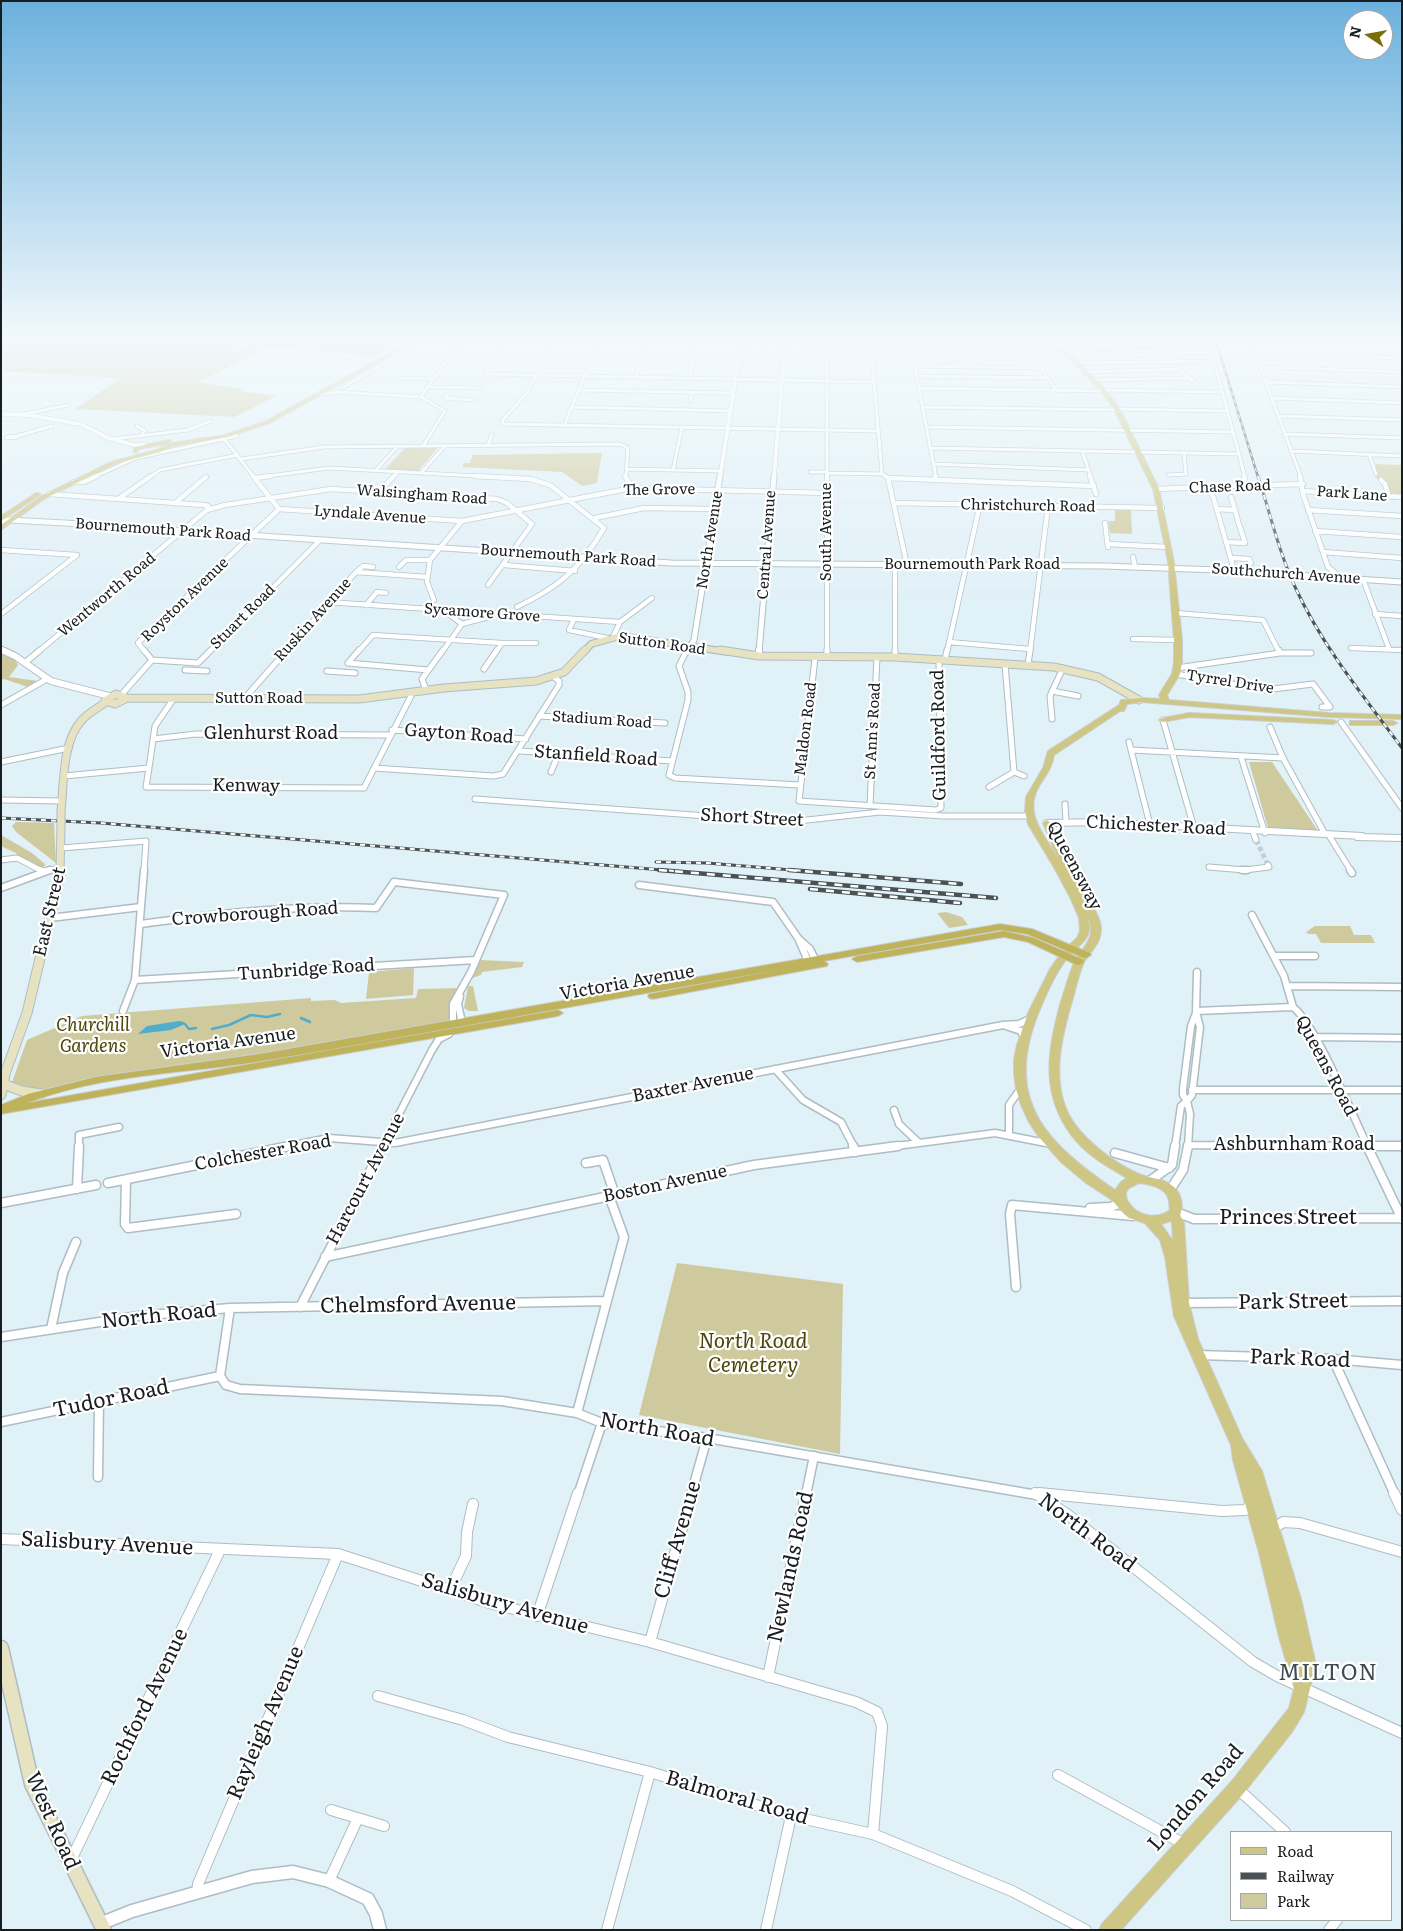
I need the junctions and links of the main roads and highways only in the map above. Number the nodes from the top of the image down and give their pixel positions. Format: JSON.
{"nodes":[{"id":1,"x":239,"y":428,"type":"edge"},
{"id":2,"x":251,"y":428,"type":"edge"},
{"id":3,"x":1127,"y":428,"type":"edge"},
{"id":4,"x":156,"y":444,"type":"junction"},
{"id":5,"x":164,"y":448,"type":"junction"},
{"id":6,"x":136,"y":450,"type":"junction"},
{"id":7,"x":148,"y":453,"type":"junction"},
{"id":8,"x":7,"y":519,"type":"edge"},
{"id":9,"x":1,"y":528,"type":"edge"},
{"id":10,"x":759,"y":656,"type":"joint"},
{"id":11,"x":1117,"y":687,"type":"junction"},
{"id":12,"x":124,"y":696,"type":"junction"},
{"id":13,"x":108,"y":699,"type":"junction"},
{"id":14,"x":1139,"y":700,"type":"junction"},
{"id":15,"x":1167,"y":702,"type":"junction"},
{"id":16,"x":115,"y":704,"type":"junction"},
{"id":17,"x":1121,"y":707,"type":"junction"},
{"id":18,"x":91,"y":713,"type":"junction"},
{"id":19,"x":1402,"y":717,"type":"edge"},
{"id":20,"x":1326,"y":718,"type":"junction"},
{"id":21,"x":1163,"y":720,"type":"road end"},
{"id":22,"x":1402,"y":723,"type":"edge"},
{"id":23,"x":1046,"y":823,"type":"road end"},
{"id":24,"x":1067,"y":952,"type":"junction"},
{"id":25,"x":1082,"y":958,"type":"junction"},
{"id":26,"x":812,"y":963,"type":"junction"},
{"id":27,"x":459,"y":1028,"type":"junction"},
{"id":28,"x":3,"y":1084,"type":"junction"},
{"id":29,"x":41,"y":1094,"type":"junction"},
{"id":30,"x":1,"y":1095,"type":"edge"},
{"id":31,"x":1,"y":1110,"type":"edge"},
{"id":32,"x":1138,"y":1180,"type":"junction"},
{"id":33,"x":1121,"y":1202,"type":"junction"},
{"id":34,"x":1175,"y":1213,"type":"junction"},
{"id":35,"x":1145,"y":1218,"type":"junction"},
{"id":36,"x":1192,"y":1341,"type":"junction"},
{"id":37,"x":1236,"y":1441,"type":"junction"},
{"id":38,"x":1,"y":1648,"type":"edge"},
{"id":39,"x":1302,"y":1686,"type":"junction"},
{"id":40,"x":103,"y":1926,"type":"edge"},
{"id":41,"x":1108,"y":1930,"type":"edge"}],
"edges":[{"from":1,"to":4,"type":"main road"},
{"from":2,"to":5,"type":"main road"},
{"from":3,"to":15,"type":"main road"},
{"from":4,"to":5,"type":"main road"},
{"from":4,"to":6,"type":"main road"},
{"from":5,"to":7,"type":"main road"},
{"from":6,"to":7,"type":"main road"},
{"from":6,"to":8,"type":"main road"},
{"from":7,"to":8,"type":"main road"},
{"from":8,"to":9,"type":"main road"},
{"from":10,"to":11,"type":"main road","name":"Sutton Road"},
{"from":10,"to":12,"type":"main road","name":"Sutton Road"},
{"from":11,"to":14,"type":"main road","name":"Sutton Road"},
{"from":11,"to":17,"type":"main road"},
{"from":12,"to":13,"type":"main road","name":"Sutton Road"},
{"from":12,"to":16,"type":"main road","name":"Sutton Road"},
{"from":13,"to":16,"type":"main road","name":"Sutton Road"},
{"from":13,"to":18,"type":"main road","name":"East Street"},
{"from":14,"to":15,"type":"main road"},
{"from":14,"to":17,"type":"main road"},
{"from":15,"to":20,"type":"main road"},
{"from":16,"to":18,"type":"main road","name":"East Street"},
{"from":17,"to":24,"type":"main road","name":"Queensway"},
{"from":18,"to":28,"type":"main road","name":"East Street","bridge":true},
{"from":19,"to":20,"type":"main road"},
{"from":20,"to":21,"type":"main road"},
{"from":20,"to":22,"type":"main road"},
{"from":23,"to":25,"type":"main road","name":"Queensway"},
{"from":24,"to":25,"type":"highway","name":"Victoria Avenue"},
{"from":24,"to":26,"type":"highway","name":"Victoria Avenue"},
{"from":24,"to":26,"type":"highway","name":"Victoria Avenue"},
{"from":24,"to":33,"type":"main road","name":"Queensway"},
{"from":25,"to":32,"type":"main road","name":"Queensway"},
{"from":26,"to":27,"type":"highway","name":"Victoria Avenue"},
{"from":27,"to":29,"type":"highway","name":"Victoria Avenue"},
{"from":27,"to":31,"type":"highway","name":"Victoria Avenue"},
{"from":28,"to":29,"type":"main road"},
{"from":28,"to":30,"type":"main road","name":"East Street"},
{"from":29,"to":31,"type":"highway","name":"Victoria Avenue"},
{"from":32,"to":33,"type":"main road"},
{"from":32,"to":34,"type":"main road"},
{"from":33,"to":35,"type":"main road","name":"Queensway"},
{"from":34,"to":35,"type":"main road"},
{"from":34,"to":36,"type":"main road","name":"London Road"},
{"from":35,"to":36,"type":"main road","name":"London Road"},
{"from":36,"to":37,"type":"main road","name":"London Road"},
{"from":37,"to":39,"type":"main road","name":"London Road"},
{"from":37,"to":39,"type":"main road","name":"London Road"},
{"from":38,"to":40,"type":"main road","name":"West Road"},
{"from":39,"to":41,"type":"main road","name":"London Road"}]}
